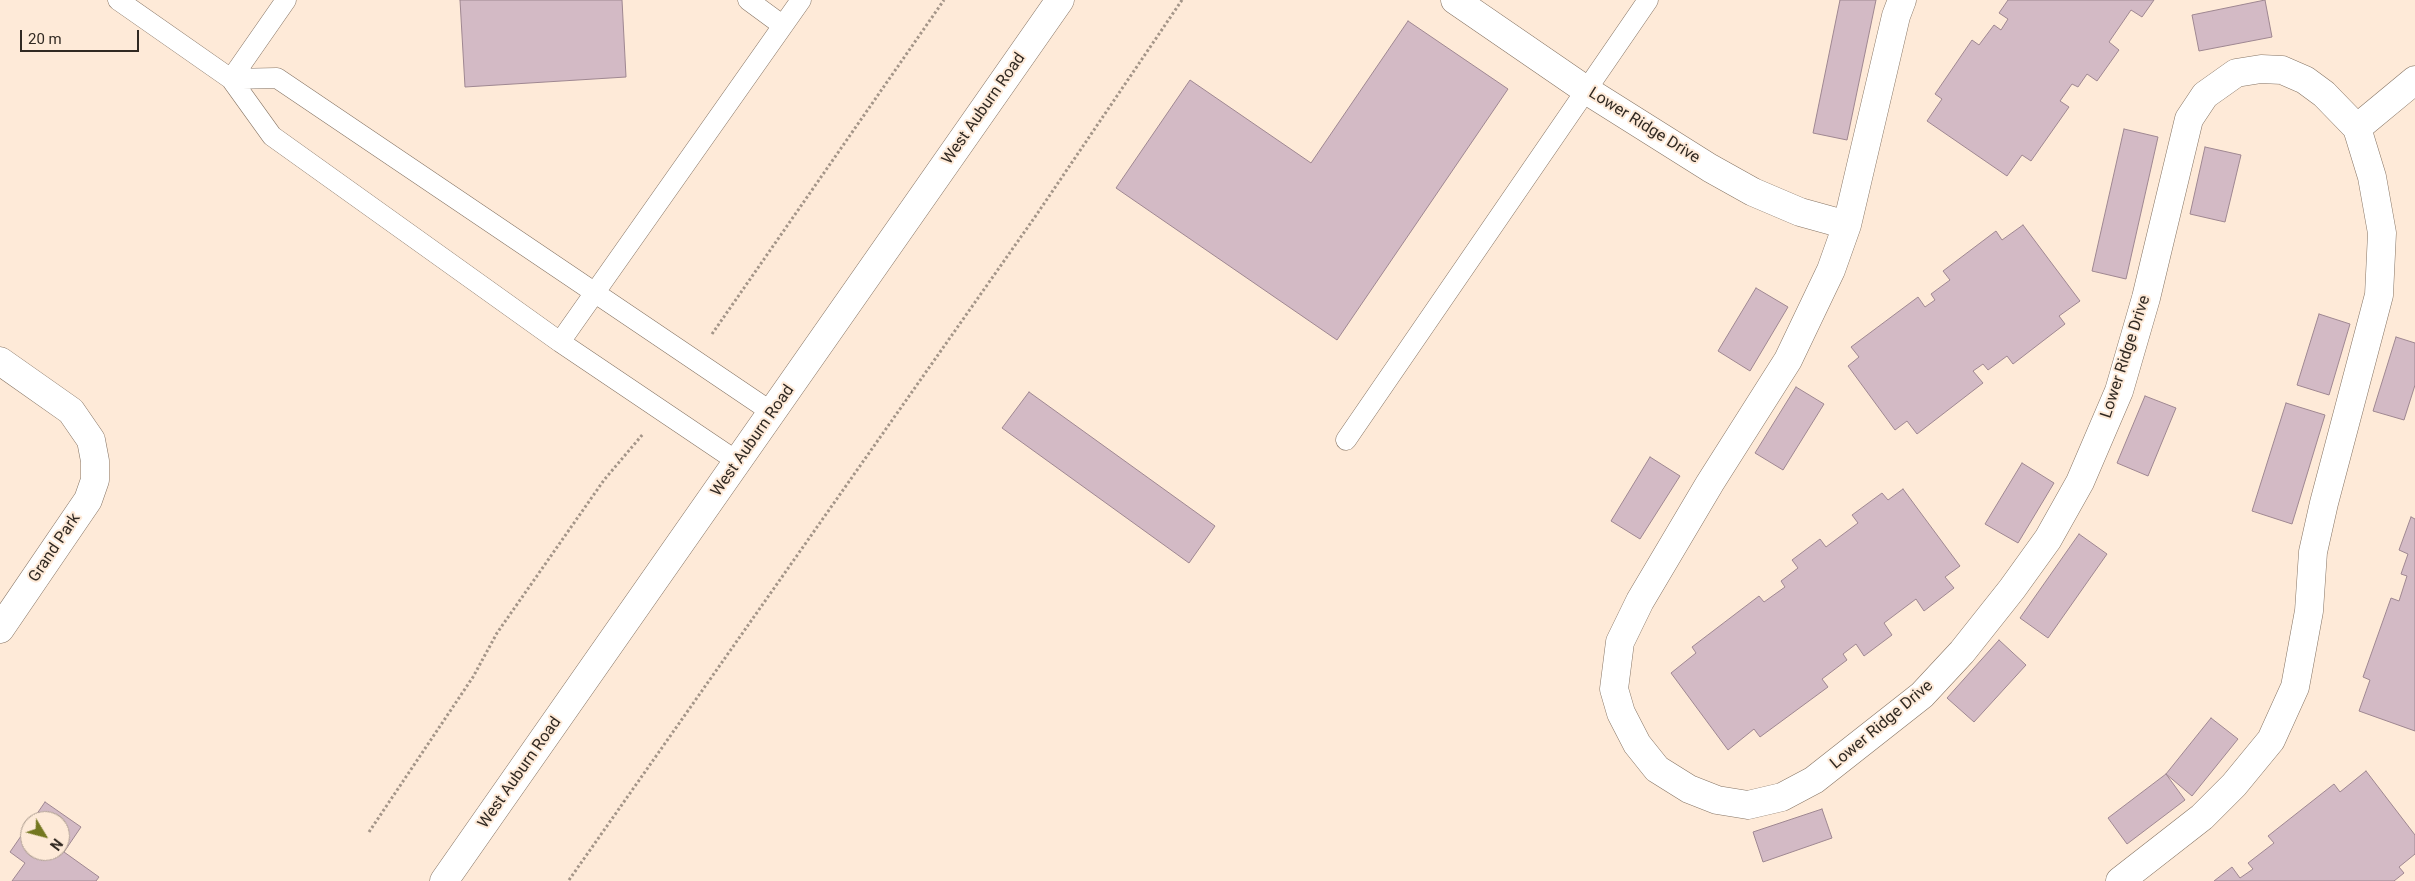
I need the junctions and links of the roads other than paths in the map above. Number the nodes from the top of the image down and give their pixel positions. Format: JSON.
{"nodes":[{"id":1,"x":118,"y":0,"type":"edge"},
{"id":2,"x":286,"y":0,"type":"edge"},
{"id":3,"x":748,"y":0,"type":"edge"},
{"id":4,"x":801,"y":0,"type":"edge"},
{"id":5,"x":1060,"y":0,"type":"edge"},
{"id":6,"x":1455,"y":0,"type":"edge"},
{"id":7,"x":1648,"y":0,"type":"edge"},
{"id":8,"x":1902,"y":0,"type":"edge"},
{"id":9,"x":782,"y":26,"type":"junction"},
{"id":10,"x":231,"y":79,"type":"junction"},
{"id":11,"x":2415,"y":80,"type":"edge"},
{"id":12,"x":1586,"y":90,"type":"junction"},
{"id":13,"x":2357,"y":128,"type":"junction"},
{"id":14,"x":1847,"y":226,"type":"junction"},
{"id":15,"x":596,"y":293,"type":"junction"},
{"id":16,"x":560,"y":342,"type":"junction"},
{"id":17,"x":0,"y":361,"type":"edge"},
{"id":18,"x":773,"y":413,"type":"junction"},
{"id":19,"x":1346,"y":440,"type":"dead end"},
{"id":20,"x":738,"y":462,"type":"junction"},
{"id":21,"x":0,"y":629,"type":"edge"},
{"id":22,"x":444,"y":881,"type":"edge"},
{"id":23,"x":2120,"y":881,"type":"edge"}],
"edges":[{"from":1,"to":10,"type":"lane"},
{"from":2,"to":10,"type":"lane"},
{"from":3,"to":9,"type":"lane"},
{"from":4,"to":9,"type":"lane"},
{"from":5,"to":18,"type":"street","name":"West Auburn Road"},
{"from":6,"to":12,"type":"street","name":"Lower Ridge Drive"},
{"from":7,"to":12,"type":"lane"},
{"from":8,"to":14,"type":"street","name":"Lower Ridge Drive"},
{"from":9,"to":15,"type":"lane"},
{"from":10,"to":15,"type":"lane"},
{"from":10,"to":16,"type":"lane"},
{"from":11,"to":13,"type":"street"},
{"from":12,"to":14,"type":"street","name":"Lower Ridge Drive"},
{"from":12,"to":19,"type":"lane"},
{"from":13,"to":14,"type":"street","name":"Lower Ridge Drive"},
{"from":13,"to":23,"type":"street","name":"Lower Ridge Drive"},
{"from":15,"to":16,"type":"lane"},
{"from":15,"to":18,"type":"lane"},
{"from":16,"to":20,"type":"lane"},
{"from":17,"to":21,"type":"street","name":"Grand Park"},
{"from":18,"to":20,"type":"street","name":"West Auburn Road"},
{"from":20,"to":22,"type":"street","name":"West Auburn Road"}]}
